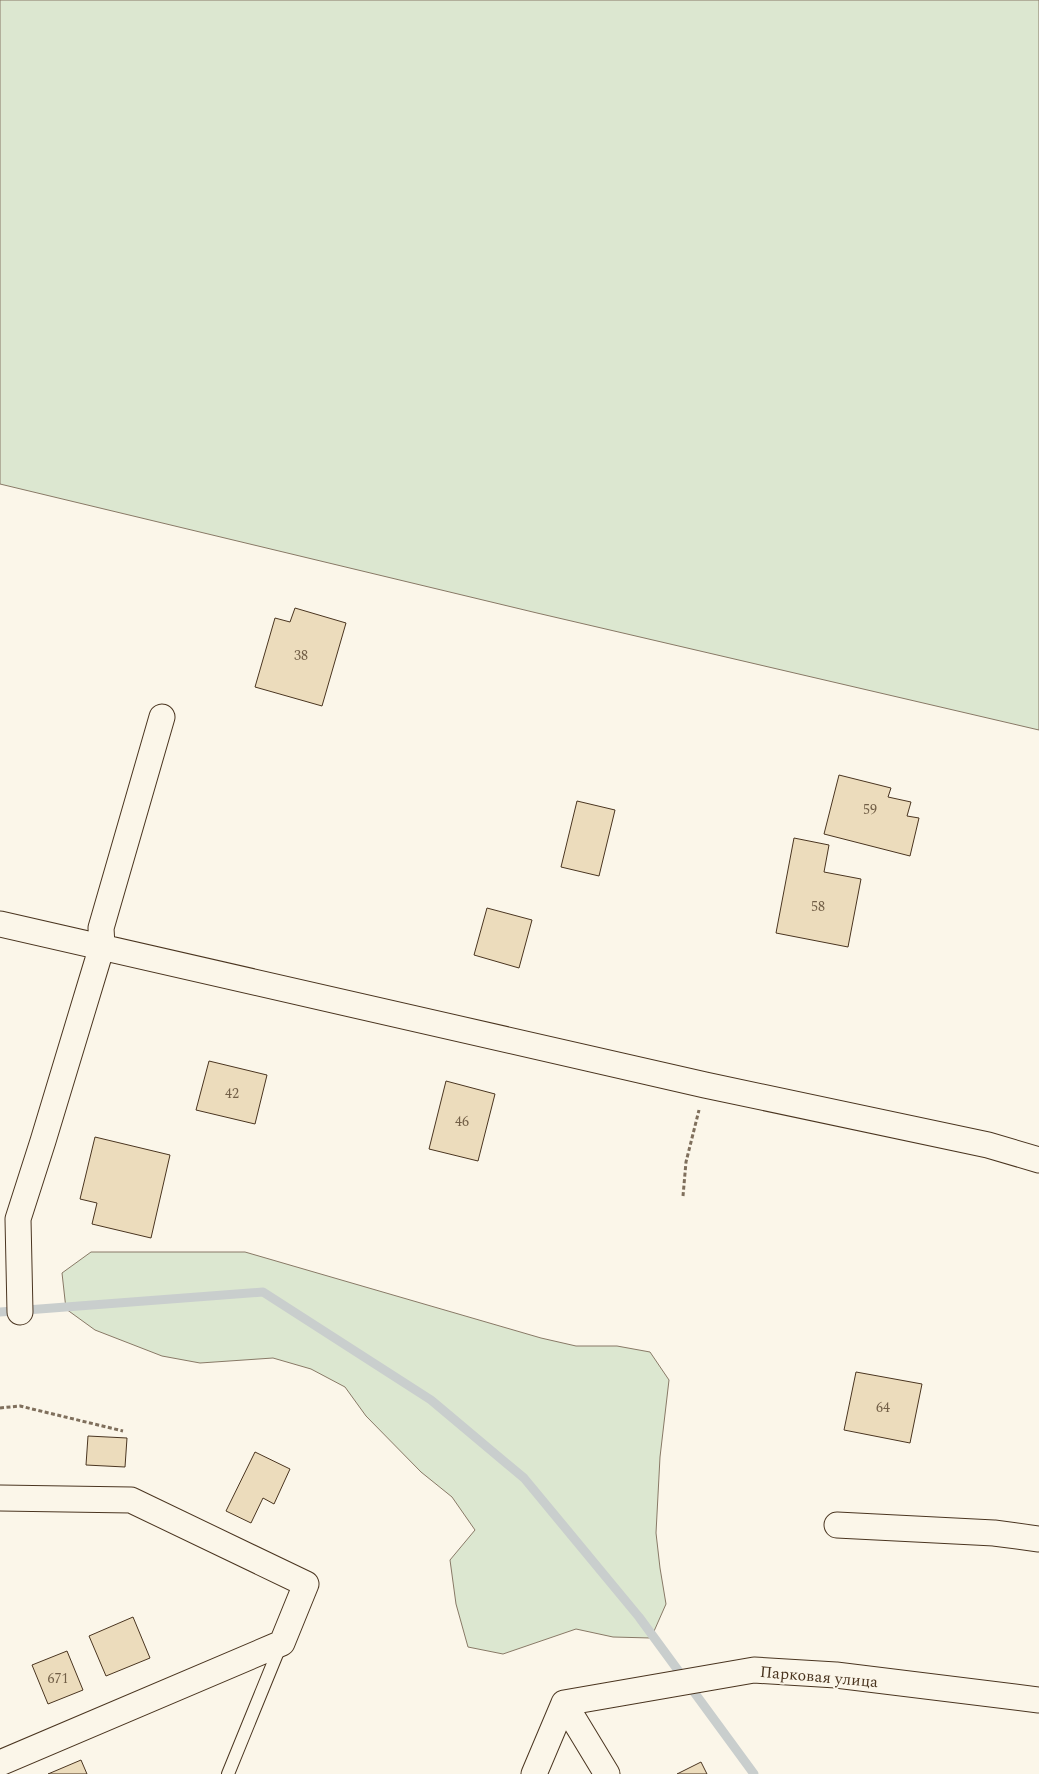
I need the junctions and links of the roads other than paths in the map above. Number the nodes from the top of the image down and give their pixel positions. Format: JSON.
{"nodes":[{"id":1,"x":162,"y":717,"type":"dead end"},
{"id":2,"x":0,"y":924,"type":"edge"},
{"id":3,"x":102,"y":946,"type":"junction"},
{"id":4,"x":1039,"y":1160,"type":"edge"},
{"id":5,"x":20,"y":1312,"type":"dead end"},
{"id":6,"x":0,"y":1498,"type":"edge"},
{"id":7,"x":837,"y":1525,"type":"dead end"},
{"id":8,"x":1039,"y":1539,"type":"edge"},
{"id":9,"x":282,"y":1643,"type":"junction"},
{"id":10,"x":1039,"y":1700,"type":"edge"},
{"id":11,"x":564,"y":1703,"type":"junction"},
{"id":12,"x":0,"y":1763,"type":"edge"},
{"id":13,"x":228,"y":1774,"type":"edge"},
{"id":14,"x":534,"y":1774,"type":"edge"},
{"id":15,"x":607,"y":1774,"type":"edge"}],
"edges":[{"from":1,"to":3,"type":"street"},
{"from":2,"to":3,"type":"street"},
{"from":3,"to":4,"type":"street"},
{"from":3,"to":5,"type":"street"},
{"from":6,"to":9,"type":"street"},
{"from":7,"to":8,"type":"street"},
{"from":9,"to":12,"type":"street"},
{"from":9,"to":13,"type":"lane"},
{"from":10,"to":11,"type":"street","name":"Парковая улица"},
{"from":11,"to":14,"type":"street"},
{"from":11,"to":15,"type":"street"}]}
